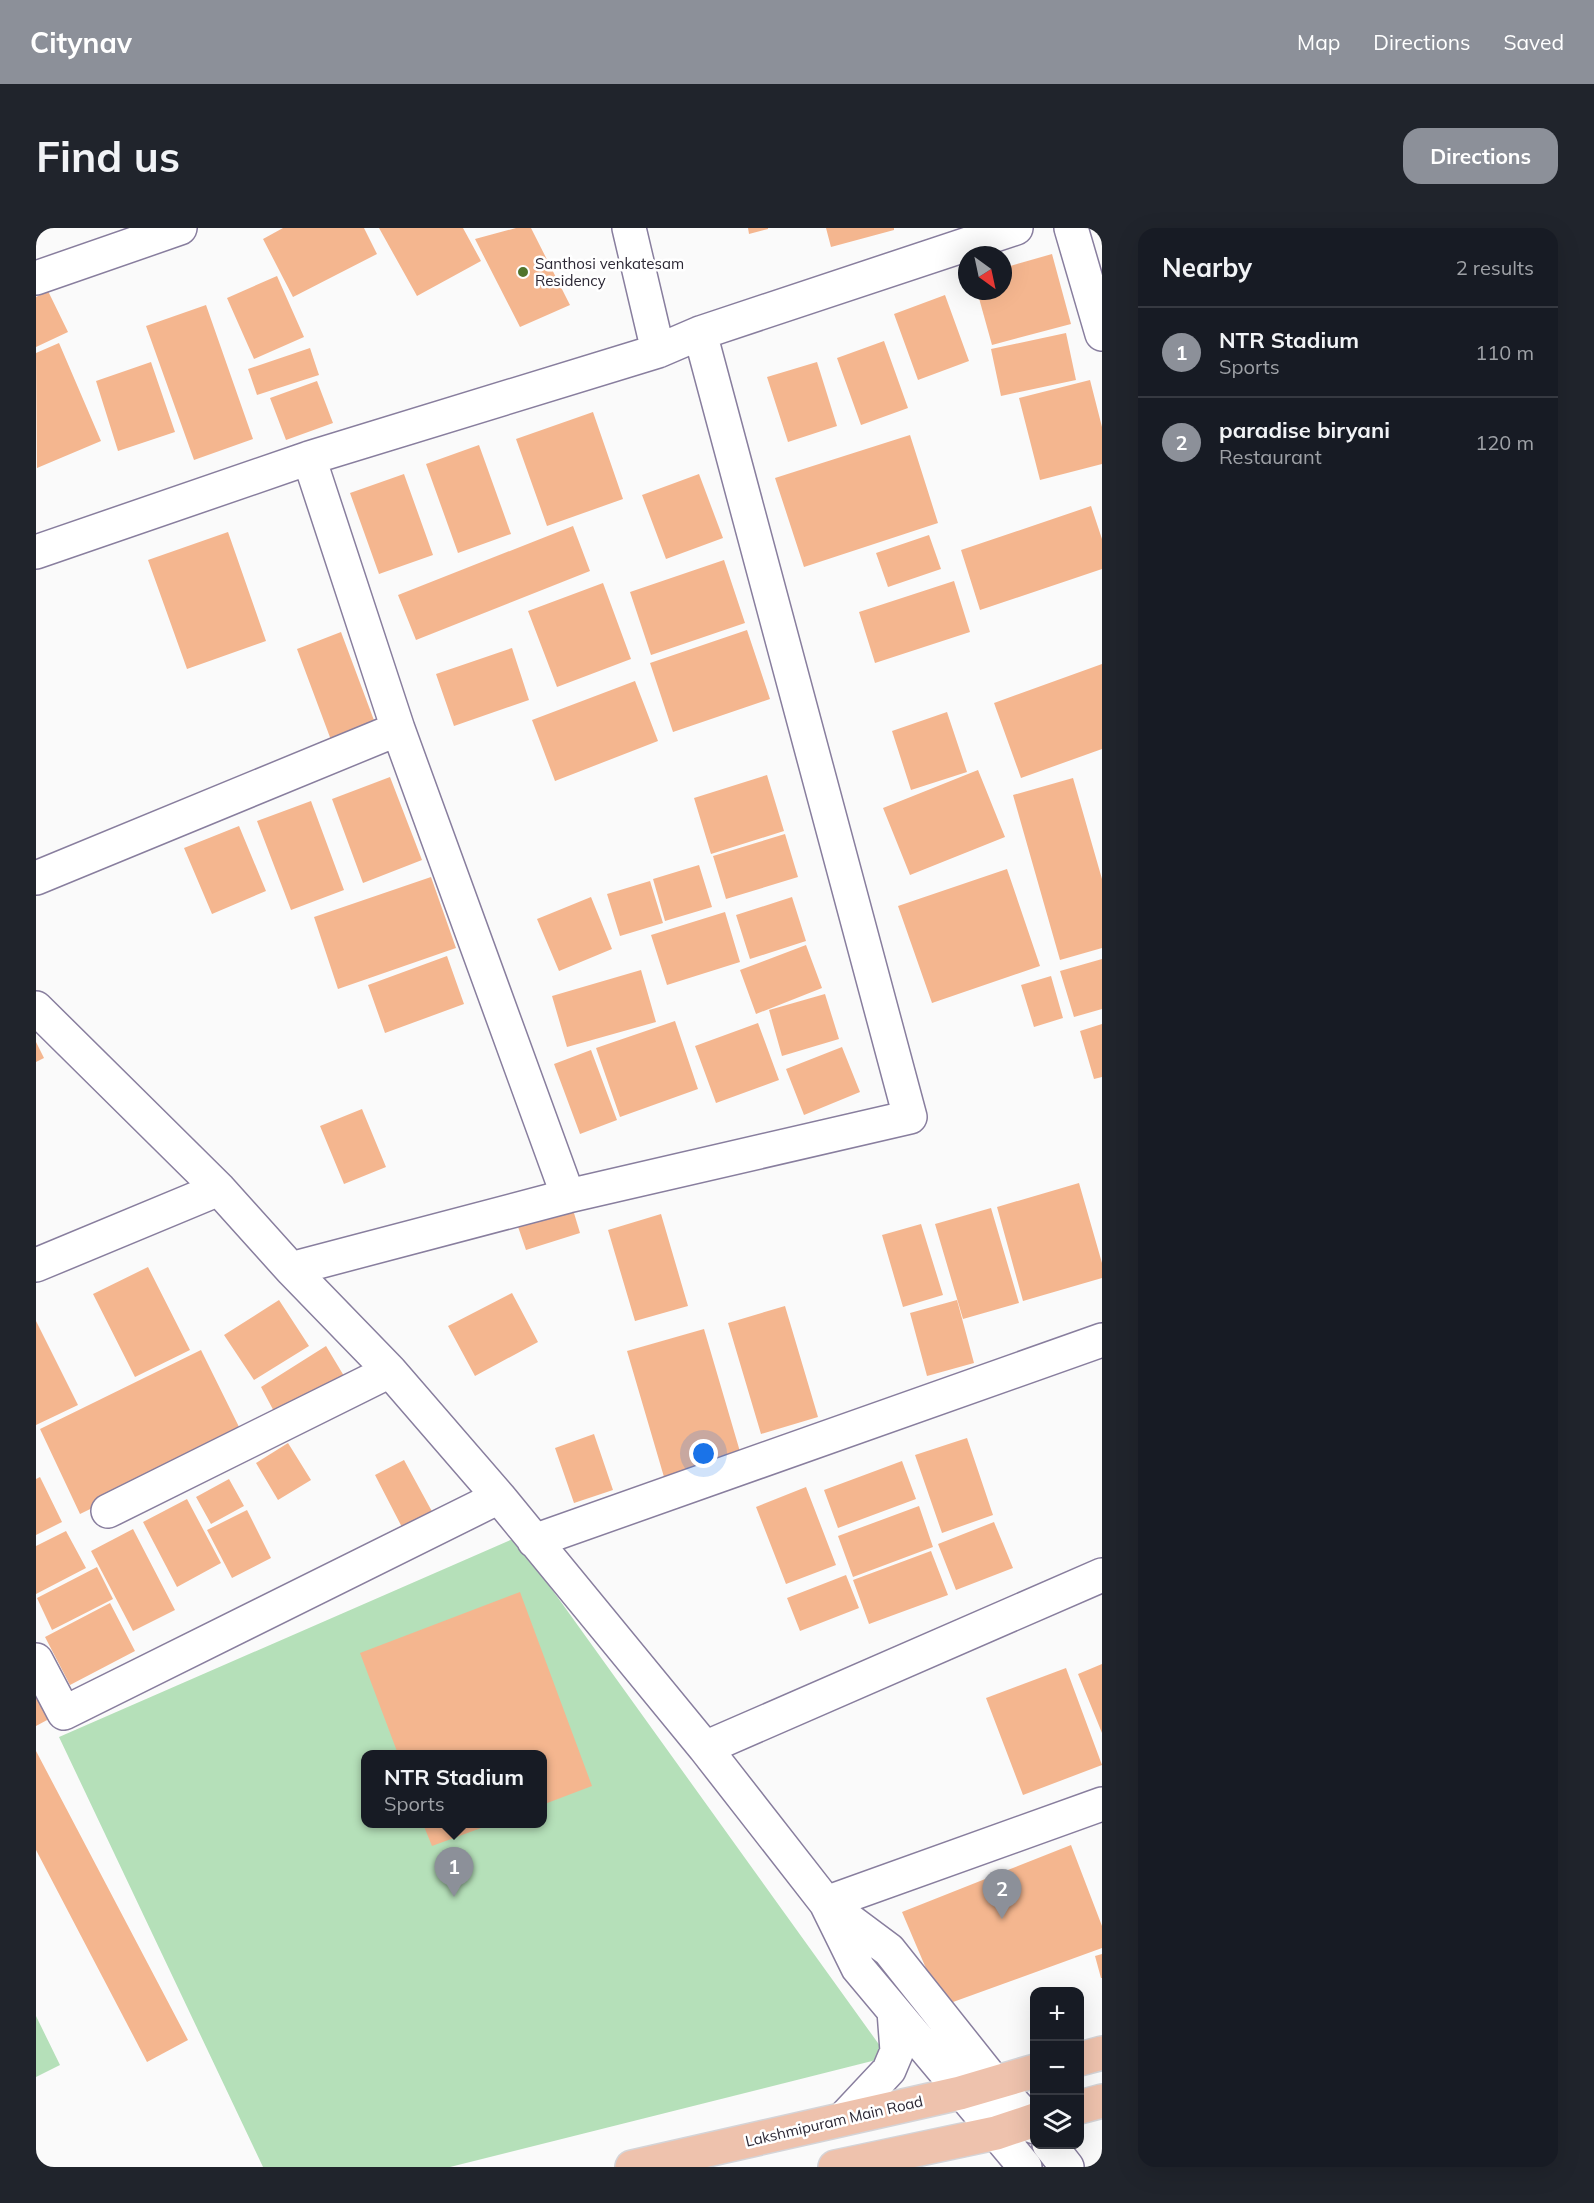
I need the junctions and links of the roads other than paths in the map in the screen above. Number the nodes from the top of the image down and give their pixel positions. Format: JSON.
{"nodes":[{"id":1,"x":180,"y":228,"type":"edge"},
{"id":2,"x":629,"y":228,"type":"edge"},
{"id":3,"x":1016,"y":228,"type":"edge"},
{"id":4,"x":1071,"y":228,"type":"edge"},
{"id":5,"x":36,"y":278,"type":"edge"},
{"id":6,"x":700,"y":333,"type":"junction"},
{"id":7,"x":1102,"y":334,"type":"edge"},
{"id":8,"x":658,"y":351,"type":"junction"},
{"id":9,"x":309,"y":458,"type":"junction"},
{"id":10,"x":36,"y":552,"type":"edge"},
{"id":11,"x":398,"y":729,"type":"junction"},
{"id":12,"x":36,"y":878,"type":"edge"},
{"id":13,"x":36,"y":1008,"type":"edge"},
{"id":14,"x":219,"y":1189,"type":"junction"},
{"id":15,"x":568,"y":1196,"type":"junction"},
{"id":16,"x":36,"y":1265,"type":"edge"},
{"id":17,"x":291,"y":1269,"type":"junction"},
{"id":18,"x":1102,"y":1340,"type":"edge"},
{"id":19,"x":390,"y":1371,"type":"junction"},
{"id":20,"x":499,"y":1497,"type":"junction"},
{"id":21,"x":108,"y":1511,"type":"dead end"},
{"id":22,"x":534,"y":1541,"type":"junction"},
{"id":23,"x":1102,"y":1575,"type":"edge"},
{"id":24,"x":36,"y":1660,"type":"edge"},
{"id":25,"x":705,"y":1748,"type":"junction"},
{"id":26,"x":1102,"y":1804,"type":"edge"},
{"id":27,"x":826,"y":1903,"type":"junction"},
{"id":28,"x":894,"y":2011,"type":"junction"},
{"id":29,"x":1102,"y":2053,"type":"edge"},
{"id":30,"x":1084,"y":2058,"type":"edge"},
{"id":31,"x":1030,"y":2072,"type":"edge"},
{"id":32,"x":994,"y":2082,"type":"junction"},
{"id":33,"x":960,"y":2093,"type":"junction"},
{"id":34,"x":1102,"y":2101,"type":"edge"},
{"id":35,"x":1084,"y":2106,"type":"edge"},
{"id":36,"x":845,"y":2117,"type":"junction"},
{"id":37,"x":1030,"y":2121,"type":"edge"},
{"id":38,"x":1030,"y":2129,"type":"edge"},
{"id":39,"x":996,"y":2133,"type":"junction"},
{"id":40,"x":1054,"y":2149,"type":"edge"},
{"id":41,"x":632,"y":2167,"type":"edge"},
{"id":42,"x":835,"y":2167,"type":"edge"},
{"id":43,"x":1025,"y":2167,"type":"edge"},
{"id":44,"x":1068,"y":2167,"type":"edge"}],
"edges":[{"from":1,"to":5,"type":"street"},
{"from":2,"to":8,"type":"street"},
{"from":3,"to":6,"type":"street"},
{"from":4,"to":7,"type":"street"},
{"from":6,"to":8,"type":"street"},
{"from":6,"to":15,"type":"street"},
{"from":8,"to":9,"type":"street"},
{"from":9,"to":10,"type":"street"},
{"from":9,"to":11,"type":"street"},
{"from":11,"to":12,"type":"street"},
{"from":11,"to":15,"type":"street"},
{"from":13,"to":14,"type":"street"},
{"from":14,"to":16,"type":"street"},
{"from":14,"to":17,"type":"street"},
{"from":15,"to":17,"type":"street"},
{"from":17,"to":19,"type":"street"},
{"from":18,"to":22,"type":"street"},
{"from":19,"to":20,"type":"street"},
{"from":19,"to":21,"type":"street"},
{"from":20,"to":22,"type":"street"},
{"from":20,"to":24,"type":"street"},
{"from":22,"to":25,"type":"street"},
{"from":23,"to":25,"type":"street"},
{"from":25,"to":27,"type":"street"},
{"from":26,"to":27,"type":"street"},
{"from":27,"to":28,"type":"street"},
{"from":27,"to":32,"type":"street"},
{"from":28,"to":33,"type":"street"},
{"from":28,"to":36,"type":"street"},
{"from":29,"to":30,"type":"main road"},
{"from":31,"to":32,"type":"main road","name":"Lakshmipuram Main Road"},
{"from":32,"to":33,"type":"main road","name":"Lakshmipuram Main Road"},
{"from":32,"to":37,"type":"street"},
{"from":33,"to":36,"type":"main road","name":"Lakshmipuram Main Road"},
{"from":33,"to":39,"type":"street"},
{"from":34,"to":35,"type":"main road"},
{"from":36,"to":41,"type":"main road","name":"Lakshmipuram Main Road"},
{"from":38,"to":39,"type":"main road"},
{"from":39,"to":42,"type":"main road"},
{"from":39,"to":43,"type":"street"},
{"from":40,"to":44,"type":"street"}]}
